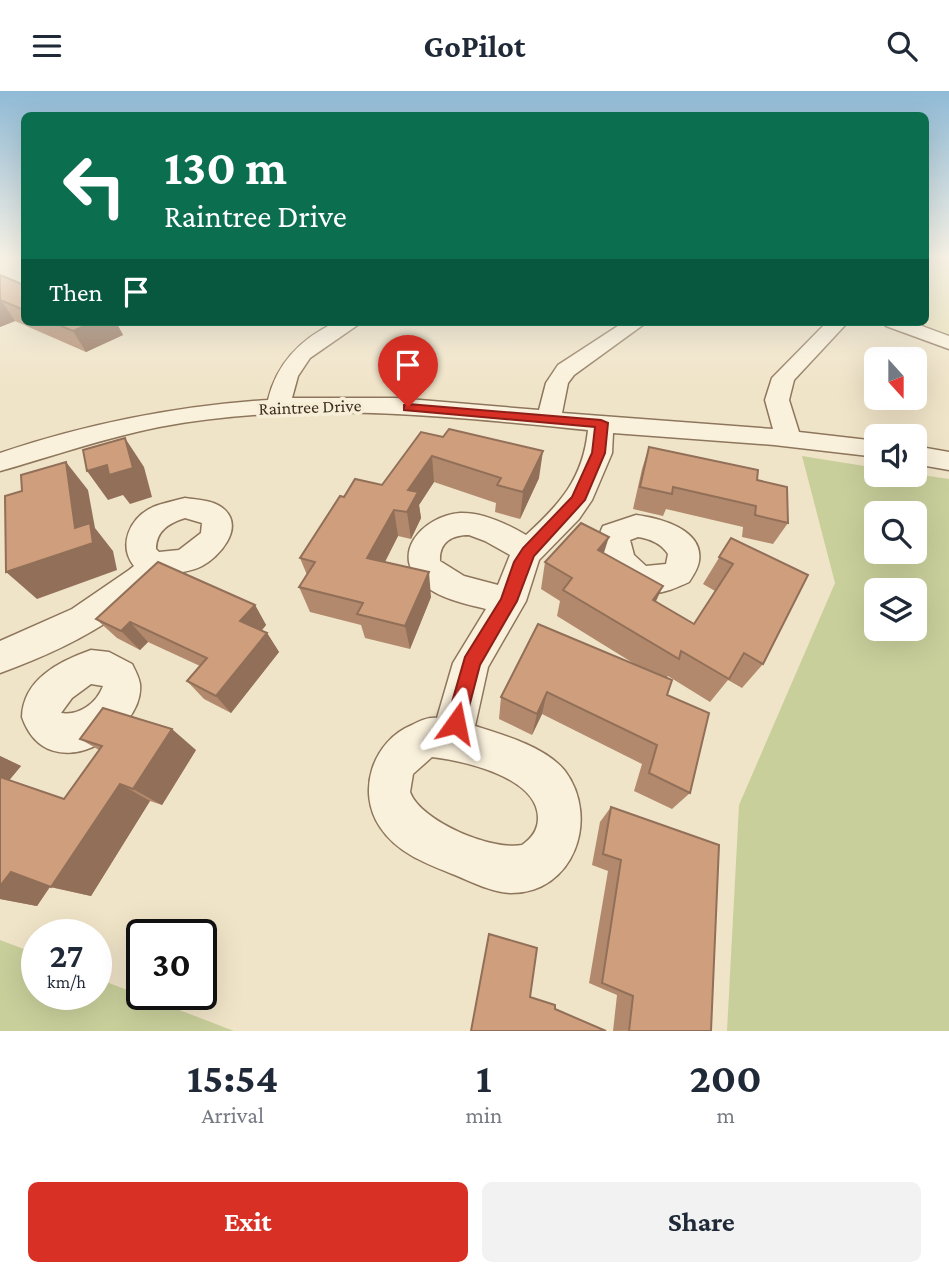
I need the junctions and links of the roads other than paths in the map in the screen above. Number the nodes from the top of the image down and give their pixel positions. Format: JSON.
{"nodes":[{"id":1,"x":344,"y":326,"type":"edge"},
{"id":2,"x":623,"y":326,"type":"edge"},
{"id":3,"x":834,"y":326,"type":"edge"},
{"id":4,"x":904,"y":326,"type":"edge"},
{"id":5,"x":949,"y":343,"type":"edge"},
{"id":6,"x":278,"y":406,"type":"junction"},
{"id":7,"x":549,"y":418,"type":"junction"},
{"id":8,"x":601,"y":423,"type":"junction"},
{"id":9,"x":788,"y":437,"type":"junction"},
{"id":10,"x":864,"y":447,"type":"edge"},
{"id":11,"x":927,"y":457,"type":"edge"},
{"id":12,"x":949,"y":461,"type":"edge"},
{"id":13,"x":0,"y":462,"type":"edge"},
{"id":14,"x":569,"y":512,"type":"junction"},
{"id":15,"x":614,"y":534,"type":"dead end"},
{"id":16,"x":528,"y":552,"type":"junction"},
{"id":17,"x":159,"y":564,"type":"edge"},
{"id":18,"x":509,"y":601,"type":"junction"},
{"id":19,"x":12,"y":652,"type":"edge"},
{"id":20,"x":60,"y":684,"type":"dead end"},
{"id":21,"x":454,"y":739,"type":"dead end"}],
"edges":[{"from":1,"to":6,"type":"street"},
{"from":2,"to":7,"type":"street"},
{"from":3,"to":9,"type":"street"},
{"from":4,"to":5,"type":"street"},
{"from":6,"to":7,"type":"street","name":"Raintree Drive"},
{"from":6,"to":13,"type":"street","name":"Raintree Drive"},
{"from":7,"to":8,"type":"street","name":"Raintree Drive"},
{"from":8,"to":9,"type":"street","name":"Raintree Drive"},
{"from":8,"to":14,"type":"street"},
{"from":9,"to":10,"type":"street","name":"Raintree Drive"},
{"from":11,"to":12,"type":"street"},
{"from":14,"to":15,"type":"street"},
{"from":14,"to":16,"type":"street"},
{"from":16,"to":18,"type":"street"},
{"from":16,"to":18,"type":"street"},
{"from":17,"to":19,"type":"street"},
{"from":18,"to":21,"type":"street"},
{"from":19,"to":20,"type":"street"}]}
